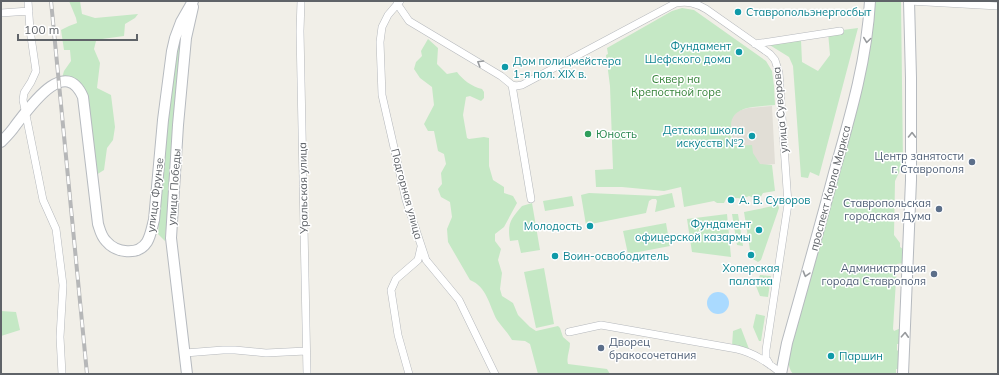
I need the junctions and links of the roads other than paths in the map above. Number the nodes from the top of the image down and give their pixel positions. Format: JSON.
{"nodes":[{"id":1,"x":28,"y":1,"type":"edge"},
{"id":2,"x":194,"y":1,"type":"edge"},
{"id":3,"x":301,"y":1,"type":"edge"},
{"id":4,"x":870,"y":1,"type":"edge"},
{"id":5,"x":909,"y":1,"type":"edge"},
{"id":6,"x":398,"y":2,"type":"edge"},
{"id":7,"x":998,"y":6,"type":"edge"},
{"id":8,"x":28,"y":11,"type":"junction"},
{"id":9,"x":1,"y":13,"type":"edge"},
{"id":10,"x":840,"y":31,"type":"dead end"},
{"id":11,"x":755,"y":44,"type":"junction"},
{"id":12,"x":512,"y":85,"type":"junction"},
{"id":13,"x":25,"y":113,"type":"junction"},
{"id":14,"x":1,"y":142,"type":"edge"},
{"id":15,"x":531,"y":199,"type":"dead end"},
{"id":16,"x":421,"y":246,"type":"junction"},
{"id":17,"x":569,"y":332,"type":"dead end"},
{"id":18,"x":306,"y":351,"type":"junction"},
{"id":19,"x":184,"y":353,"type":"junction"},
{"id":20,"x":770,"y":364,"type":"junction"},
{"id":21,"x":62,"y":374,"type":"edge"},
{"id":22,"x":187,"y":374,"type":"edge"},
{"id":23,"x":307,"y":374,"type":"edge"},
{"id":24,"x":409,"y":374,"type":"edge"},
{"id":25,"x":495,"y":374,"type":"edge"},
{"id":26,"x":782,"y":374,"type":"edge"},
{"id":27,"x":903,"y":374,"type":"edge"}],
"edges":[{"from":1,"to":8,"type":"street"},
{"from":2,"to":13,"type":"main road","name":"улица Фрунзе"},
{"from":2,"to":19,"type":"main road","name":"улица Победы"},
{"from":3,"to":18,"type":"street","name":"Уральская улица"},
{"from":4,"to":26,"type":"main road","name":"проспект Карла Маркса","one_way":true},
{"from":5,"to":7,"type":"street"},
{"from":27,"to":5,"type":"main road","one_way":true},
{"from":12,"to":6,"type":"street","one_way":true},
{"from":6,"to":16,"type":"street","name":"Подгорная улица"},
{"from":8,"to":9,"type":"street"},
{"from":8,"to":13,"type":"street"},
{"from":10,"to":11,"type":"street"},
{"from":11,"to":12,"type":"street","name":"улица Суворова"},
{"from":11,"to":20,"type":"street","name":"улица Суворова"},
{"from":12,"to":15,"type":"street"},
{"from":13,"to":14,"type":"main road"},
{"from":13,"to":21,"type":"street"},
{"from":16,"to":24,"type":"street"},
{"from":16,"to":25,"type":"street","name":"Подгорная улица"},
{"from":17,"to":20,"type":"street"},
{"from":18,"to":19,"type":"street"},
{"from":18,"to":23,"type":"street","name":"Уральская улица"},
{"from":19,"to":22,"type":"main road","name":"улица Победы"},
{"from":20,"to":26,"type":"street"}]}
